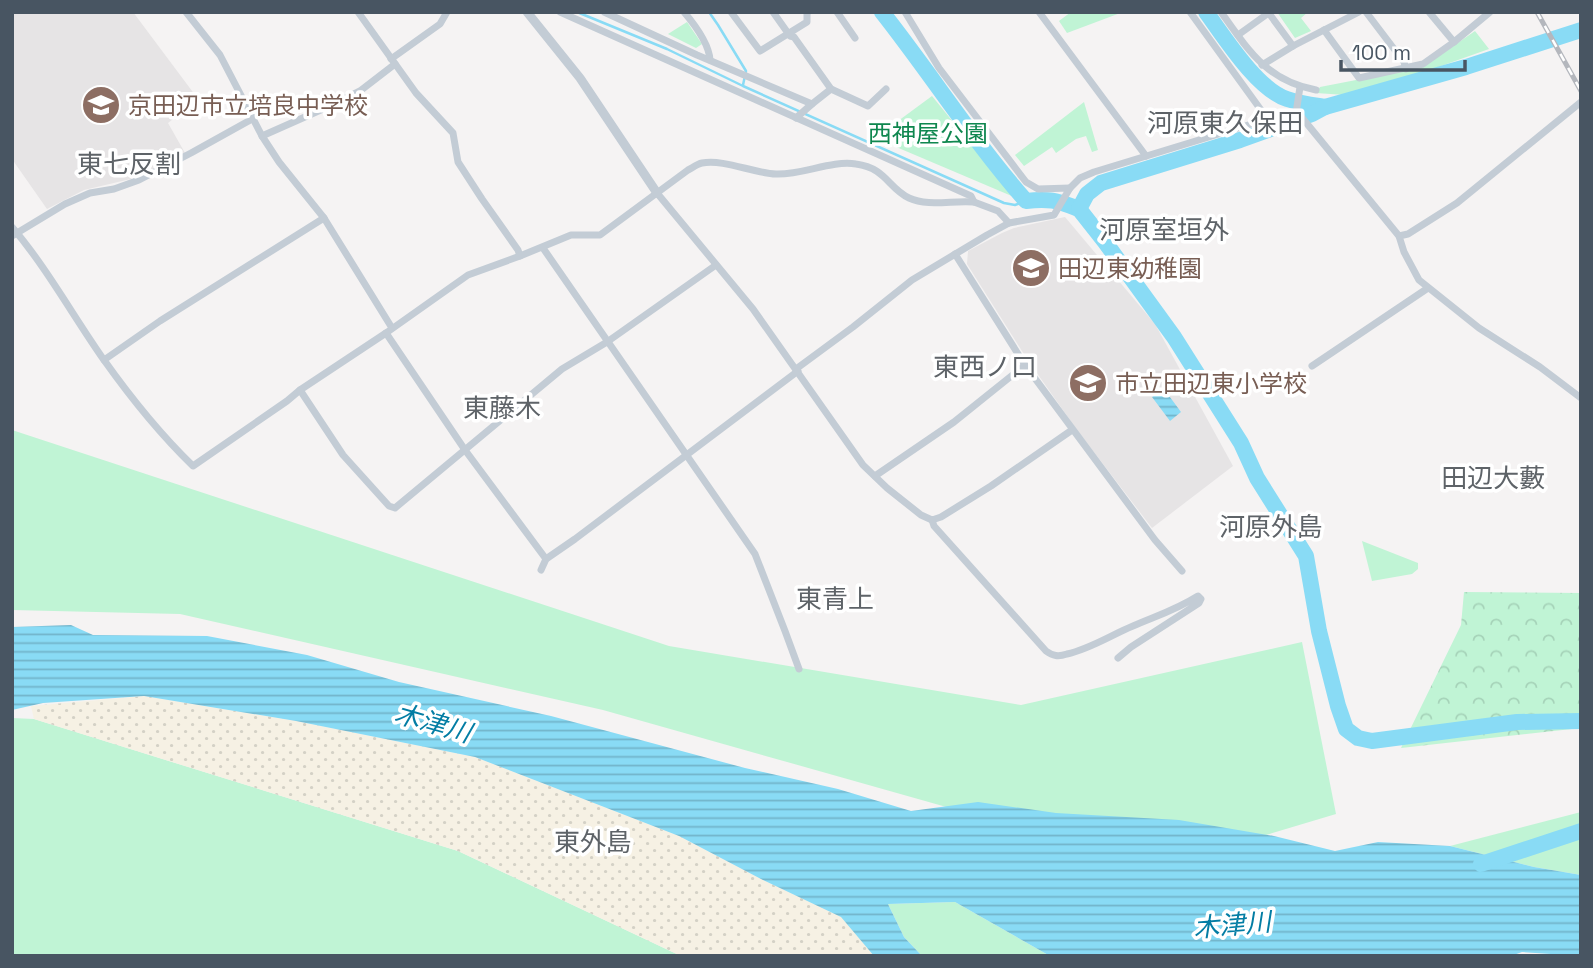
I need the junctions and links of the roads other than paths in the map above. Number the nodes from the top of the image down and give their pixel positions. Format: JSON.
{"nodes":[{"id":1,"x":186,"y":12,"type":"edge"},
{"id":2,"x":358,"y":12,"type":"edge"},
{"id":3,"x":447,"y":12,"type":"edge"},
{"id":4,"x":527,"y":12,"type":"edge"},
{"id":5,"x":561,"y":12,"type":"edge"},
{"id":6,"x":604,"y":12,"type":"edge"},
{"id":7,"x":684,"y":12,"type":"edge"},
{"id":8,"x":773,"y":12,"type":"edge"},
{"id":9,"x":808,"y":12,"type":"edge"},
{"id":10,"x":837,"y":12,"type":"edge"},
{"id":11,"x":905,"y":12,"type":"edge"},
{"id":12,"x":1039,"y":12,"type":"edge"},
{"id":13,"x":1190,"y":12,"type":"edge"},
{"id":14,"x":1221,"y":12,"type":"edge"},
{"id":15,"x":1359,"y":12,"type":"edge"},
{"id":16,"x":1366,"y":12,"type":"edge"},
{"id":17,"x":1429,"y":12,"type":"edge"},
{"id":18,"x":733,"y":13,"type":"edge"},
{"id":19,"x":1269,"y":13,"type":"edge"},
{"id":20,"x":1488,"y":13,"type":"edge"},
{"id":21,"x":613,"y":14,"type":"edge"},
{"id":22,"x":1324,"y":30,"type":"junction"},
{"id":23,"x":788,"y":33,"type":"junction"},
{"id":24,"x":1238,"y":35,"type":"junction"},
{"id":25,"x":855,"y":38,"type":"dead end"},
{"id":26,"x":1454,"y":42,"type":"junction"},
{"id":27,"x":1293,"y":46,"type":"junction"},
{"id":28,"x":710,"y":60,"type":"junction"},
{"id":29,"x":393,"y":61,"type":"junction"},
{"id":30,"x":1262,"y":65,"type":"junction"},
{"id":31,"x":1406,"y":69,"type":"junction"},
{"id":32,"x":831,"y":89,"type":"junction"},
{"id":33,"x":886,"y":89,"type":"dead end"},
{"id":34,"x":1299,"y":90,"type":"junction"},
{"id":35,"x":1316,"y":90,"type":"dead end"},
{"id":36,"x":1581,"y":102,"type":"edge"},
{"id":37,"x":812,"y":104,"type":"junction"},
{"id":38,"x":1297,"y":112,"type":"junction"},
{"id":39,"x":254,"y":118,"type":"junction"},
{"id":40,"x":796,"y":118,"type":"junction"},
{"id":41,"x":1271,"y":118,"type":"junction"},
{"id":42,"x":262,"y":136,"type":"junction"},
{"id":43,"x":1146,"y":156,"type":"junction"},
{"id":44,"x":1068,"y":192,"type":"junction"},
{"id":45,"x":657,"y":193,"type":"junction"},
{"id":46,"x":974,"y":202,"type":"junction"},
{"id":47,"x":324,"y":218,"type":"junction"},
{"id":48,"x":1009,"y":223,"type":"junction"},
{"id":49,"x":14,"y":232,"type":"edge"},
{"id":50,"x":1399,"y":236,"type":"junction"},
{"id":51,"x":543,"y":248,"type":"junction"},
{"id":52,"x":955,"y":254,"type":"junction"},
{"id":53,"x":520,"y":257,"type":"junction"},
{"id":54,"x":716,"y":265,"type":"junction"},
{"id":55,"x":1427,"y":288,"type":"junction"},
{"id":56,"x":389,"y":330,"type":"junction"},
{"id":57,"x":607,"y":342,"type":"junction"},
{"id":58,"x":104,"y":360,"type":"junction"},
{"id":59,"x":1025,"y":365,"type":"junction"},
{"id":60,"x":1312,"y":366,"type":"dead end"},
{"id":61,"x":797,"y":370,"type":"junction"},
{"id":62,"x":300,"y":390,"type":"junction"},
{"id":63,"x":1581,"y":398,"type":"edge"},
{"id":64,"x":1072,"y":430,"type":"junction"},
{"id":65,"x":465,"y":450,"type":"junction"},
{"id":66,"x":687,"y":455,"type":"junction"},
{"id":67,"x":875,"y":476,"type":"junction"},
{"id":68,"x":932,"y":520,"type":"junction"},
{"id":69,"x":546,"y":559,"type":"junction"},
{"id":70,"x":541,"y":570,"type":"dead end"},
{"id":71,"x":1182,"y":571,"type":"dead end"},
{"id":72,"x":1118,"y":658,"type":"dead end"},
{"id":73,"x":799,"y":669,"type":"dead end"}],
"edges":[{"from":1,"to":39,"type":"street"},
{"from":2,"to":29,"type":"street"},
{"from":3,"to":29,"type":"street"},
{"from":4,"to":45,"type":"street"},
{"from":5,"to":40,"type":"street"},
{"from":6,"to":21,"type":"street"},
{"from":7,"to":28,"type":"street"},
{"from":8,"to":23,"type":"street"},
{"from":9,"to":23,"type":"street"},
{"from":10,"to":25,"type":"street"},
{"from":11,"to":44,"type":"street"},
{"from":12,"to":43,"type":"street"},
{"from":13,"to":41,"type":"street"},
{"from":14,"to":24,"type":"street"},
{"from":15,"to":22,"type":"street"},
{"from":16,"to":31,"type":"street"},
{"from":17,"to":26,"type":"street"},
{"from":18,"to":23,"type":"street"},
{"from":19,"to":24,"type":"street"},
{"from":19,"to":27,"type":"street"},
{"from":20,"to":26,"type":"street"},
{"from":21,"to":28,"type":"street"},
{"from":22,"to":27,"type":"street"},
{"from":22,"to":31,"type":"street"},
{"from":23,"to":32,"type":"street"},
{"from":24,"to":30,"type":"street"},
{"from":26,"to":31,"type":"street"},
{"from":27,"to":30,"type":"street"},
{"from":28,"to":37,"type":"street"},
{"from":29,"to":42,"type":"street"},
{"from":29,"to":53,"type":"street"},
{"from":30,"to":34,"type":"street"},
{"from":32,"to":33,"type":"street"},
{"from":32,"to":37,"type":"street"},
{"from":34,"to":35,"type":"street"},
{"from":34,"to":38,"type":"street"},
{"from":36,"to":50,"type":"street"},
{"from":37,"to":40,"type":"street"},
{"from":38,"to":41,"type":"street"},
{"from":38,"to":50,"type":"street"},
{"from":39,"to":42,"type":"street"},
{"from":39,"to":49,"type":"street"},
{"from":40,"to":46,"type":"street"},
{"from":41,"to":43,"type":"street"},
{"from":42,"to":47,"type":"street"},
{"from":43,"to":44,"type":"street"},
{"from":44,"to":48,"type":"street"},
{"from":45,"to":46,"type":"street"},
{"from":45,"to":51,"type":"street"},
{"from":45,"to":54,"type":"street"},
{"from":46,"to":48,"type":"street"},
{"from":47,"to":56,"type":"street"},
{"from":47,"to":58,"type":"street"},
{"from":48,"to":52,"type":"street"},
{"from":49,"to":58,"type":"street"},
{"from":50,"to":55,"type":"street"},
{"from":51,"to":53,"type":"street"},
{"from":51,"to":57,"type":"street"},
{"from":52,"to":59,"type":"street"},
{"from":52,"to":61,"type":"street"},
{"from":53,"to":56,"type":"street"},
{"from":54,"to":57,"type":"street"},
{"from":54,"to":61,"type":"street"},
{"from":55,"to":60,"type":"street"},
{"from":55,"to":63,"type":"street"},
{"from":56,"to":62,"type":"street"},
{"from":56,"to":65,"type":"street"},
{"from":57,"to":65,"type":"street"},
{"from":57,"to":66,"type":"street"},
{"from":58,"to":62,"type":"street"},
{"from":59,"to":64,"type":"street"},
{"from":59,"to":67,"type":"street"},
{"from":61,"to":66,"type":"street"},
{"from":61,"to":67,"type":"street"},
{"from":62,"to":65,"type":"street"},
{"from":64,"to":68,"type":"street"},
{"from":64,"to":71,"type":"street"},
{"from":65,"to":69,"type":"street"},
{"from":66,"to":69,"type":"street"},
{"from":66,"to":73,"type":"street"},
{"from":67,"to":68,"type":"street"},
{"from":68,"to":72,"type":"street"},
{"from":69,"to":70,"type":"street"}]}
